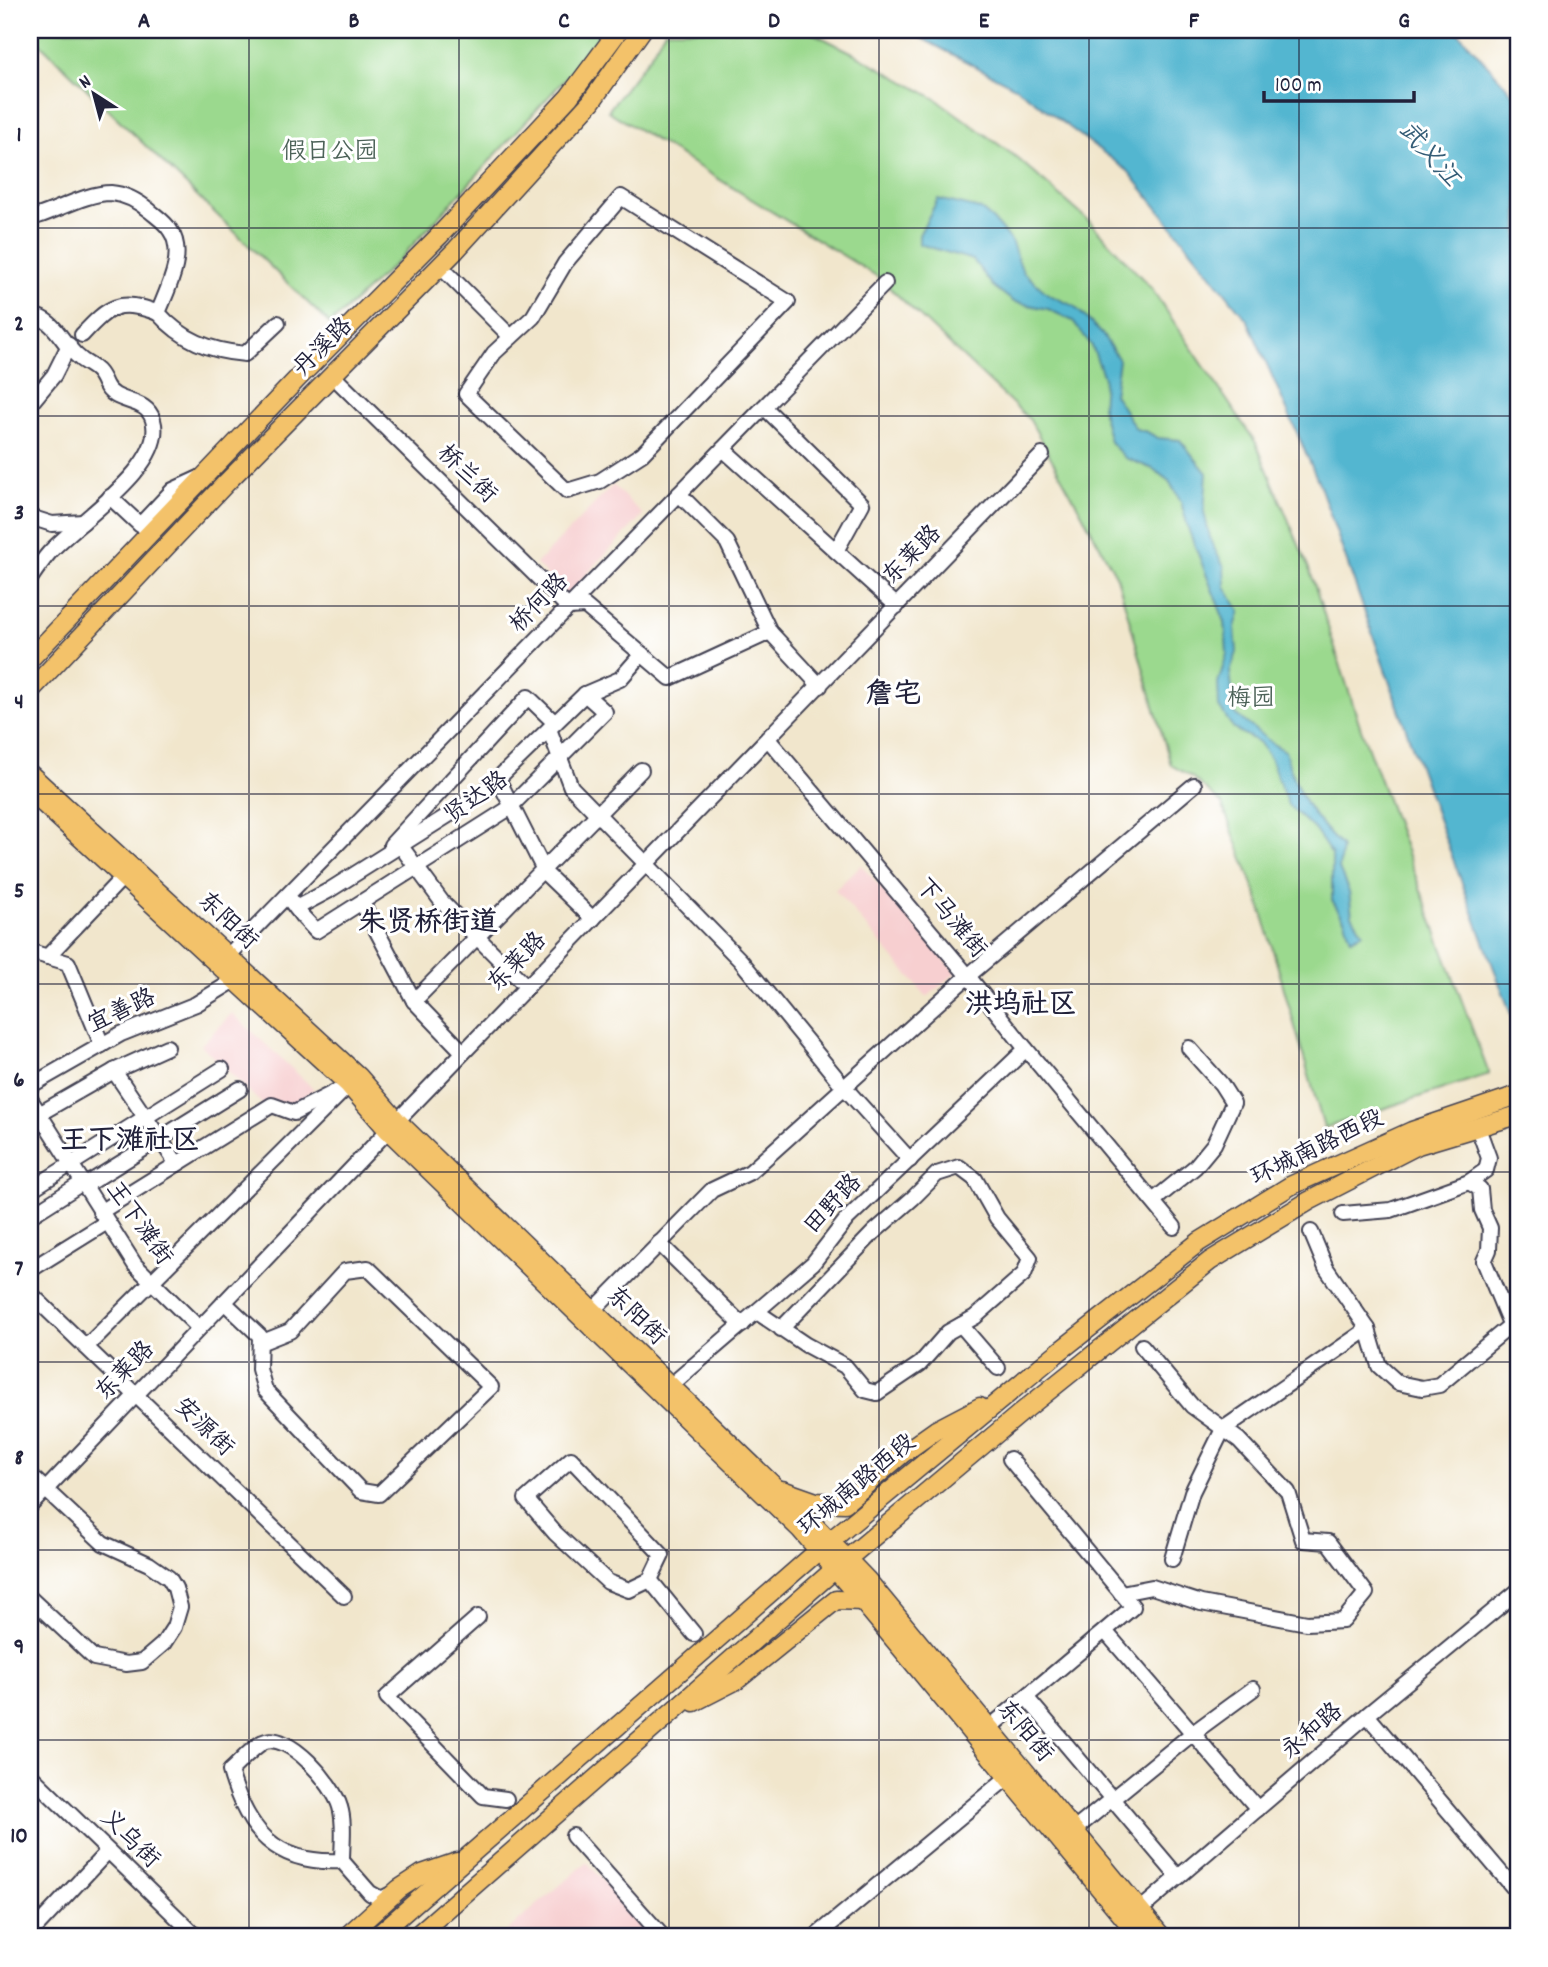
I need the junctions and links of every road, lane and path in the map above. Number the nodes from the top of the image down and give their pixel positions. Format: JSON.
{"nodes":[{"id":1,"x":619,"y":30,"type":"edge"},
{"id":2,"x":642,"y":30,"type":"edge"},
{"id":3,"x":30,"y":216,"type":"edge"},
{"id":4,"x":440,"y":266,"type":"junction"},
{"id":5,"x":885,"y":284,"type":"dead end"},
{"id":6,"x":158,"y":313,"type":"junction"},
{"id":7,"x":30,"y":314,"type":"edge"},
{"id":8,"x":278,"y":323,"type":"dead end"},
{"id":9,"x":82,"y":335,"type":"dead end"},
{"id":10,"x":511,"y":337,"type":"junction"},
{"id":11,"x":69,"y":345,"type":"junction"},
{"id":12,"x":332,"y":375,"type":"junction"},
{"id":13,"x":30,"y":404,"type":"edge"},
{"id":14,"x":764,"y":407,"type":"junction"},
{"id":15,"x":723,"y":449,"type":"junction"},
{"id":16,"x":1042,"y":455,"type":"dead end"},
{"id":17,"x":205,"y":475,"type":"junction"},
{"id":18,"x":679,"y":494,"type":"junction"},
{"id":19,"x":110,"y":496,"type":"junction"},
{"id":20,"x":30,"y":517,"type":"edge"},
{"id":21,"x":83,"y":522,"type":"junction"},
{"id":22,"x":836,"y":551,"type":"junction"},
{"id":23,"x":30,"y":579,"type":"edge"},
{"id":24,"x":897,"y":606,"type":"junction"},
{"id":25,"x":569,"y":607,"type":"junction"},
{"id":26,"x":770,"y":632,"type":"junction"},
{"id":27,"x":642,"y":654,"type":"junction"},
{"id":28,"x":30,"y":659,"type":"edge"},
{"id":29,"x":820,"y":686,"type":"junction"},
{"id":30,"x":30,"y":691,"type":"edge"},
{"id":31,"x":585,"y":694,"type":"junction"},
{"id":32,"x":552,"y":726,"type":"junction"},
{"id":33,"x":768,"y":739,"type":"junction"},
{"id":34,"x":560,"y":757,"type":"junction"},
{"id":35,"x":641,"y":770,"type":"dead end"},
{"id":36,"x":30,"y":774,"type":"edge"},
{"id":37,"x":498,"y":779,"type":"junction"},
{"id":38,"x":1194,"y":785,"type":"dead end"},
{"id":39,"x":30,"y":791,"type":"edge"},
{"id":40,"x":513,"y":804,"type":"junction"},
{"id":41,"x":597,"y":813,"type":"junction"},
{"id":42,"x":400,"y":845,"type":"junction"},
{"id":43,"x":376,"y":860,"type":"junction"},
{"id":44,"x":646,"y":865,"type":"junction"},
{"id":45,"x":416,"y":868,"type":"junction"},
{"id":46,"x":543,"y":868,"type":"junction"},
{"id":47,"x":123,"y":877,"type":"junction"},
{"id":48,"x":287,"y":896,"type":"junction"},
{"id":49,"x":362,"y":903,"type":"junction"},
{"id":50,"x":296,"y":908,"type":"junction"},
{"id":51,"x":593,"y":919,"type":"junction"},
{"id":52,"x":476,"y":936,"type":"junction"},
{"id":53,"x":228,"y":956,"type":"junction"},
{"id":54,"x":968,"y":976,"type":"junction"},
{"id":55,"x":235,"y":980,"type":"junction"},
{"id":56,"x":527,"y":987,"type":"junction"},
{"id":57,"x":414,"y":1001,"type":"junction"},
{"id":58,"x":102,"y":1045,"type":"junction"},
{"id":59,"x":167,"y":1047,"type":"dead end"},
{"id":60,"x":1189,"y":1048,"type":"dead end"},
{"id":61,"x":1027,"y":1049,"type":"junction"},
{"id":62,"x":463,"y":1052,"type":"junction"},
{"id":63,"x":222,"y":1069,"type":"dead end"},
{"id":64,"x":114,"y":1071,"type":"junction"},
{"id":65,"x":349,"y":1085,"type":"junction"},
{"id":66,"x":30,"y":1086,"type":"edge"},
{"id":67,"x":844,"y":1087,"type":"junction"},
{"id":68,"x":240,"y":1089,"type":"dead end"},
{"id":69,"x":1518,"y":1095,"type":"edge"},
{"id":70,"x":30,"y":1099,"type":"edge"},
{"id":71,"x":39,"y":1114,"type":"junction"},
{"id":72,"x":1518,"y":1115,"type":"edge"},
{"id":73,"x":145,"y":1117,"type":"junction"},
{"id":74,"x":392,"y":1126,"type":"junction"},
{"id":75,"x":1478,"y":1128,"type":"junction"},
{"id":76,"x":161,"y":1138,"type":"junction"},
{"id":77,"x":1415,"y":1138,"type":"junction"},
{"id":78,"x":910,"y":1160,"type":"junction"},
{"id":79,"x":69,"y":1164,"type":"junction"},
{"id":80,"x":177,"y":1164,"type":"junction"},
{"id":81,"x":1469,"y":1182,"type":"junction"},
{"id":82,"x":83,"y":1184,"type":"junction"},
{"id":83,"x":30,"y":1190,"type":"edge"},
{"id":84,"x":1153,"y":1201,"type":"junction"},
{"id":85,"x":1343,"y":1214,"type":"dead end"},
{"id":86,"x":30,"y":1216,"type":"edge"},
{"id":87,"x":103,"y":1217,"type":"junction"},
{"id":88,"x":1174,"y":1227,"type":"dead end"},
{"id":89,"x":1311,"y":1232,"type":"dead end"},
{"id":90,"x":659,"y":1243,"type":"junction"},
{"id":91,"x":30,"y":1270,"type":"edge"},
{"id":92,"x":149,"y":1282,"type":"junction"},
{"id":93,"x":30,"y":1293,"type":"edge"},
{"id":94,"x":224,"y":1302,"type":"junction"},
{"id":95,"x":593,"y":1311,"type":"junction"},
{"id":96,"x":757,"y":1312,"type":"junction"},
{"id":97,"x":742,"y":1325,"type":"junction"},
{"id":98,"x":961,"y":1325,"type":"junction"},
{"id":99,"x":1511,"y":1325,"type":"junction"},
{"id":100,"x":199,"y":1328,"type":"junction"},
{"id":101,"x":781,"y":1329,"type":"junction"},
{"id":102,"x":1368,"y":1329,"type":"junction"},
{"id":103,"x":260,"y":1343,"type":"junction"},
{"id":104,"x":1518,"y":1343,"type":"edge"},
{"id":105,"x":1142,"y":1346,"type":"dead end"},
{"id":106,"x":86,"y":1347,"type":"junction"},
{"id":107,"x":998,"y":1368,"type":"dead end"},
{"id":108,"x":670,"y":1386,"type":"junction"},
{"id":109,"x":1014,"y":1389,"type":"junction"},
{"id":110,"x":136,"y":1395,"type":"junction"},
{"id":111,"x":1223,"y":1429,"type":"junction"},
{"id":112,"x":1010,"y":1459,"type":"dead end"},
{"id":113,"x":30,"y":1475,"type":"edge"},
{"id":114,"x":775,"y":1487,"type":"junction"},
{"id":115,"x":45,"y":1489,"type":"junction"},
{"id":116,"x":30,"y":1506,"type":"edge"},
{"id":117,"x":824,"y":1546,"type":"junction"},
{"id":118,"x":1172,"y":1559,"type":"dead end"},
{"id":119,"x":842,"y":1565,"type":"junction"},
{"id":120,"x":650,"y":1580,"type":"junction"},
{"id":121,"x":1518,"y":1591,"type":"edge"},
{"id":122,"x":1121,"y":1593,"type":"junction"},
{"id":123,"x":344,"y":1596,"type":"dead end"},
{"id":124,"x":30,"y":1598,"type":"edge"},
{"id":125,"x":862,"y":1601,"type":"junction"},
{"id":126,"x":478,"y":1617,"type":"dead end"},
{"id":127,"x":1105,"y":1631,"type":"junction"},
{"id":128,"x":694,"y":1634,"type":"dead end"},
{"id":129,"x":1253,"y":1689,"type":"dead end"},
{"id":130,"x":1026,"y":1697,"type":"junction"},
{"id":131,"x":672,"y":1713,"type":"junction"},
{"id":132,"x":1367,"y":1715,"type":"junction"},
{"id":133,"x":989,"y":1728,"type":"junction"},
{"id":134,"x":1193,"y":1733,"type":"junction"},
{"id":135,"x":30,"y":1775,"type":"edge"},
{"id":136,"x":1008,"y":1777,"type":"junction"},
{"id":137,"x":506,"y":1799,"type":"dead end"},
{"id":138,"x":1113,"y":1800,"type":"junction"},
{"id":139,"x":1258,"y":1809,"type":"junction"},
{"id":140,"x":1074,"y":1830,"type":"junction"},
{"id":141,"x":573,"y":1836,"type":"dead end"},
{"id":142,"x":108,"y":1851,"type":"junction"},
{"id":143,"x":466,"y":1858,"type":"junction"},
{"id":144,"x":342,"y":1861,"type":"junction"},
{"id":145,"x":1178,"y":1877,"type":"junction"},
{"id":146,"x":394,"y":1893,"type":"junction"},
{"id":147,"x":1518,"y":1893,"type":"edge"},
{"id":148,"x":1140,"y":1910,"type":"junction"},
{"id":149,"x":30,"y":1934,"type":"edge"},
{"id":150,"x":197,"y":1937,"type":"edge"},
{"id":151,"x":346,"y":1937,"type":"edge"},
{"id":152,"x":376,"y":1937,"type":"edge"},
{"id":153,"x":415,"y":1937,"type":"edge"},
{"id":154,"x":663,"y":1937,"type":"edge"},
{"id":155,"x":815,"y":1937,"type":"edge"},
{"id":156,"x":1140,"y":1937,"type":"edge"},
{"id":157,"x":1162,"y":1937,"type":"edge"}],
"edges":[{"from":1,"to":17,"type":"main road","name":"丹溪路"},
{"from":2,"to":4,"type":"main road","name":"丹溪路"},
{"from":3,"to":6,"type":"street"},
{"from":4,"to":10,"type":"street"},
{"from":4,"to":12,"type":"main road","name":"丹溪路"},
{"from":5,"to":14,"type":"street","name":"桥何路"},
{"from":6,"to":8,"type":"street"},
{"from":6,"to":9,"type":"street"},
{"from":7,"to":11,"type":"street"},
{"from":10,"to":10,"type":"street"},
{"from":11,"to":13,"type":"street"},
{"from":11,"to":19,"type":"street"},
{"from":12,"to":25,"type":"street","name":"桥兰街"},
{"from":12,"to":30,"type":"main road","name":"丹溪路"},
{"from":14,"to":15,"type":"street","name":"桥何路"},
{"from":14,"to":22,"type":"street"},
{"from":15,"to":18,"type":"street","name":"桥何路"},
{"from":15,"to":22,"type":"street"},
{"from":16,"to":24,"type":"street","name":"东莱路"},
{"from":17,"to":19,"type":"street"},
{"from":17,"to":28,"type":"main road","name":"丹溪路"},
{"from":18,"to":25,"type":"street","name":"桥何路"},
{"from":18,"to":26,"type":"street"},
{"from":19,"to":21,"type":"street"},
{"from":20,"to":21,"type":"street"},
{"from":21,"to":23,"type":"street"},
{"from":22,"to":24,"type":"street"},
{"from":24,"to":29,"type":"street","name":"东莱路"},
{"from":25,"to":27,"type":"street"},
{"from":25,"to":48,"type":"street","name":"桥何路"},
{"from":26,"to":27,"type":"street"},
{"from":26,"to":29,"type":"street"},
{"from":27,"to":31,"type":"street"},
{"from":29,"to":33,"type":"street","name":"东莱路"},
{"from":31,"to":32,"type":"street"},
{"from":31,"to":34,"type":"street","name":"贤达路"},
{"from":32,"to":34,"type":"street"},
{"from":32,"to":37,"type":"street"},
{"from":32,"to":43,"type":"street"},
{"from":33,"to":44,"type":"street","name":"东莱路"},
{"from":33,"to":54,"type":"street","name":"下马滩街"},
{"from":34,"to":40,"type":"street","name":"贤达路"},
{"from":34,"to":41,"type":"street"},
{"from":35,"to":41,"type":"street"},
{"from":36,"to":53,"type":"main road","name":"东阳街"},
{"from":37,"to":40,"type":"street"},
{"from":37,"to":42,"type":"street"},
{"from":38,"to":54,"type":"street"},
{"from":39,"to":47,"type":"main road","name":"东阳街"},
{"from":40,"to":45,"type":"street","name":"贤达路"},
{"from":40,"to":46,"type":"street"},
{"from":41,"to":44,"type":"street"},
{"from":41,"to":46,"type":"street"},
{"from":42,"to":43,"type":"street"},
{"from":42,"to":45,"type":"street"},
{"from":43,"to":50,"type":"street"},
{"from":44,"to":51,"type":"street","name":"东莱路"},
{"from":44,"to":67,"type":"street"},
{"from":45,"to":49,"type":"street","name":"贤达路"},
{"from":45,"to":52,"type":"street"},
{"from":46,"to":51,"type":"street"},
{"from":46,"to":52,"type":"street"},
{"from":47,"to":55,"type":"main road","name":"东阳街"},
{"from":47,"to":58,"type":"street"},
{"from":48,"to":50,"type":"street","name":"贤达路"},
{"from":48,"to":53,"type":"street","name":"桥何路"},
{"from":49,"to":50,"type":"street","name":"贤达路"},
{"from":49,"to":57,"type":"street"},
{"from":51,"to":56,"type":"street","name":"东莱路"},
{"from":52,"to":56,"type":"street"},
{"from":52,"to":57,"type":"street"},
{"from":53,"to":74,"type":"main road","name":"东阳街"},
{"from":54,"to":61,"type":"street","name":"下马滩街"},
{"from":54,"to":67,"type":"street"},
{"from":55,"to":58,"type":"street","name":"宜善路"},
{"from":55,"to":65,"type":"main road","name":"东阳街"},
{"from":56,"to":62,"type":"street","name":"东莱路"},
{"from":57,"to":62,"type":"street"},
{"from":58,"to":66,"type":"street","name":"宜善路"},
{"from":59,"to":64,"type":"street"},
{"from":60,"to":84,"type":"street"},
{"from":61,"to":78,"type":"street","name":"田野路"},
{"from":61,"to":84,"type":"street","name":"下马滩街"},
{"from":62,"to":74,"type":"street","name":"东莱路"},
{"from":63,"to":73,"type":"street"},
{"from":64,"to":71,"type":"street"},
{"from":64,"to":73,"type":"street"},
{"from":65,"to":74,"type":"main road","name":"东阳街"},
{"from":65,"to":80,"type":"street"},
{"from":65,"to":92,"type":"street"},
{"from":67,"to":78,"type":"street"},
{"from":67,"to":90,"type":"street"},
{"from":68,"to":76,"type":"street"},
{"from":69,"to":77,"type":"main road"},
{"from":70,"to":71,"type":"street","name":"王下滩街"},
{"from":71,"to":79,"type":"street","name":"王下滩街"},
{"from":72,"to":75,"type":"main road"},
{"from":73,"to":76,"type":"street"},
{"from":73,"to":79,"type":"street"},
{"from":74,"to":94,"type":"street","name":"东莱路"},
{"from":74,"to":95,"type":"main road","name":"东阳街"},
{"from":74,"to":117,"type":"main road","name":"东阳街"},
{"from":75,"to":77,"type":"main road"},
{"from":75,"to":81,"type":"street"},
{"from":76,"to":80,"type":"street"},
{"from":76,"to":82,"type":"street"},
{"from":77,"to":109,"type":"main road","name":"环城南路西段"},
{"from":77,"to":119,"type":"main road","name":"环城南路西段"},
{"from":78,"to":96,"type":"street","name":"田野路"},
{"from":79,"to":82,"type":"street","name":"王下滩街"},
{"from":79,"to":83,"type":"street"},
{"from":80,"to":87,"type":"street"},
{"from":81,"to":85,"type":"street"},
{"from":81,"to":99,"type":"street"},
{"from":82,"to":86,"type":"street"},
{"from":82,"to":87,"type":"street","name":"王下滩街"},
{"from":84,"to":88,"type":"street","name":"下马滩街"},
{"from":87,"to":91,"type":"street"},
{"from":87,"to":92,"type":"street","name":"王下滩街"},
{"from":89,"to":102,"type":"street"},
{"from":90,"to":95,"type":"street"},
{"from":90,"to":97,"type":"street"},
{"from":92,"to":100,"type":"street","name":"王下滩街"},
{"from":92,"to":106,"type":"street"},
{"from":93,"to":106,"type":"street","name":"安源街"},
{"from":94,"to":100,"type":"street","name":"东莱路"},
{"from":94,"to":103,"type":"street"},
{"from":95,"to":108,"type":"main road","name":"东阳街"},
{"from":96,"to":97,"type":"street","name":"田野路"},
{"from":96,"to":101,"type":"street"},
{"from":97,"to":108,"type":"street","name":"田野路"},
{"from":98,"to":101,"type":"street"},
{"from":98,"to":101,"type":"street"},
{"from":98,"to":107,"type":"street"},
{"from":99,"to":102,"type":"street"},
{"from":99,"to":104,"type":"street"},
{"from":100,"to":110,"type":"street","name":"东莱路"},
{"from":102,"to":111,"type":"street"},
{"from":103,"to":103,"type":"street"},
{"from":105,"to":111,"type":"street"},
{"from":106,"to":110,"type":"street","name":"安源街"},
{"from":108,"to":114,"type":"main road","name":"东阳街"},
{"from":109,"to":114,"type":"main road"},
{"from":109,"to":117,"type":"main road","name":"环城南路西段"},
{"from":110,"to":115,"type":"street","name":"东莱路"},
{"from":110,"to":123,"type":"street","name":"安源街"},
{"from":111,"to":118,"type":"street"},
{"from":111,"to":122,"type":"street"},
{"from":112,"to":122,"type":"street"},
{"from":113,"to":115,"type":"street"},
{"from":114,"to":117,"type":"main road","name":"东阳街"},
{"from":115,"to":116,"type":"street","name":"东莱路"},
{"from":115,"to":124,"type":"street"},
{"from":117,"to":119,"type":"main road","name":"东阳街"},
{"from":117,"to":143,"type":"main road","name":"环城南路西段"},
{"from":119,"to":125,"type":"main road","name":"东阳街"},
{"from":119,"to":131,"type":"main road","name":"环城南路西段"},
{"from":119,"to":133,"type":"main road","name":"东阳街"},
{"from":120,"to":120,"type":"street"},
{"from":120,"to":128,"type":"street"},
{"from":121,"to":132,"type":"street","name":"永和路"},
{"from":122,"to":127,"type":"street"},
{"from":125,"to":131,"type":"main road"},
{"from":125,"to":136,"type":"main road","name":"东阳街"},
{"from":126,"to":137,"type":"street"},
{"from":127,"to":130,"type":"street"},
{"from":127,"to":134,"type":"street"},
{"from":129,"to":134,"type":"street"},
{"from":130,"to":133,"type":"street"},
{"from":130,"to":138,"type":"street"},
{"from":131,"to":153,"type":"main road","name":"环城南路西段"},
{"from":132,"to":139,"type":"street","name":"永和路"},
{"from":132,"to":147,"type":"street"},
{"from":133,"to":140,"type":"main road","name":"东阳街"},
{"from":134,"to":138,"type":"street"},
{"from":134,"to":139,"type":"street"},
{"from":135,"to":142,"type":"street","name":"义乌街"},
{"from":136,"to":155,"type":"street"},
{"from":136,"to":156,"type":"main road","name":"东阳街"},
{"from":138,"to":140,"type":"street"},
{"from":138,"to":145,"type":"street"},
{"from":139,"to":145,"type":"street","name":"永和路"},
{"from":140,"to":148,"type":"main road","name":"东阳街"},
{"from":141,"to":154,"type":"street"},
{"from":142,"to":149,"type":"street"},
{"from":142,"to":150,"type":"street","name":"义乌街"},
{"from":143,"to":146,"type":"main road"},
{"from":143,"to":152,"type":"main road","name":"环城南路西段"},
{"from":144,"to":144,"type":"street"},
{"from":144,"to":146,"type":"street"},
{"from":145,"to":148,"type":"street","name":"永和路"},
{"from":146,"to":151,"type":"main road"},
{"from":148,"to":157,"type":"main road","name":"东阳街"}]}
